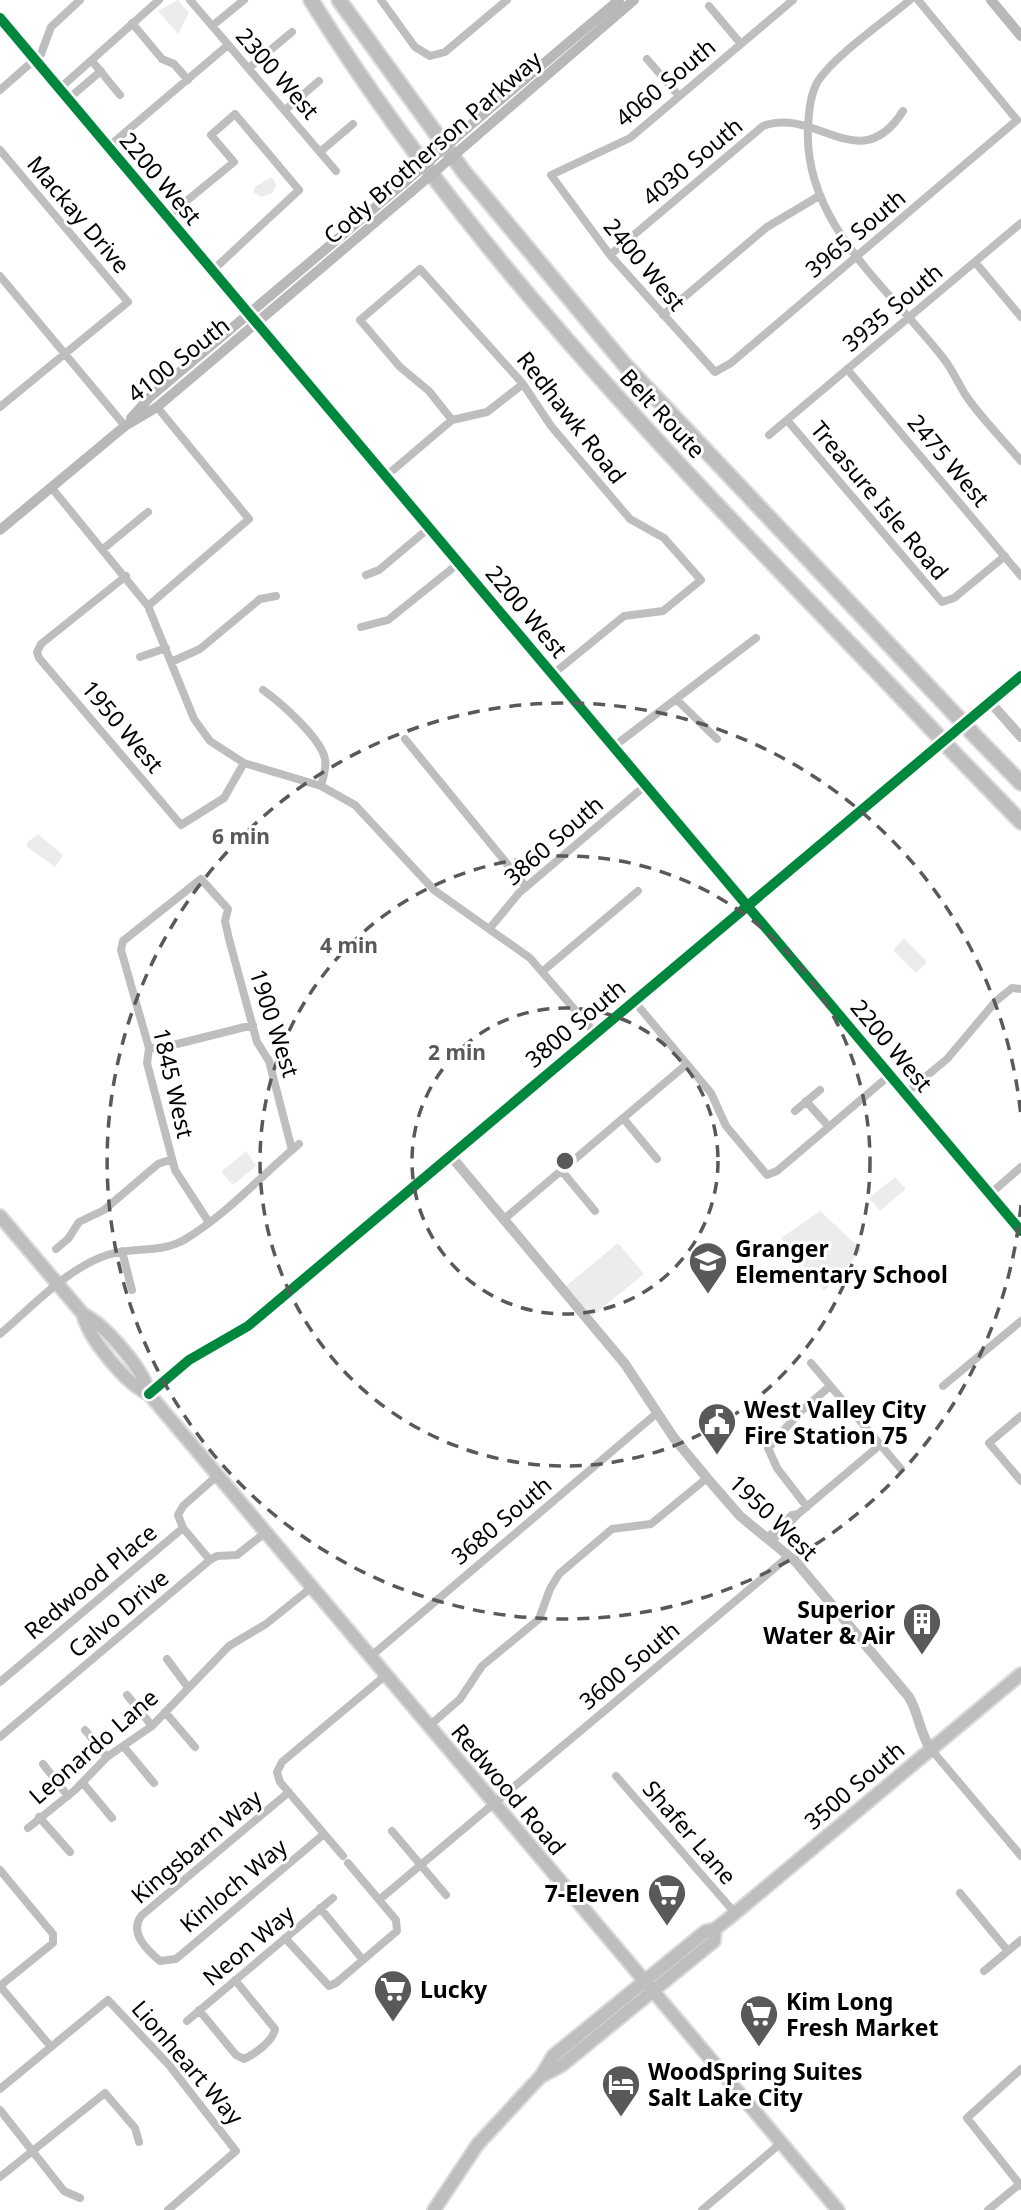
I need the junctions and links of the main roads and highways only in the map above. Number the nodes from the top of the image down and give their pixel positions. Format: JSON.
{"nodes":[{"id":1,"x":311,"y":0,"type":"edge"},
{"id":2,"x":339,"y":0,"type":"edge"},
{"id":3,"x":619,"y":0,"type":"edge"},
{"id":4,"x":634,"y":0,"type":"edge"},
{"id":5,"x":991,"y":0,"type":"edge"},
{"id":6,"x":1021,"y":36,"type":"edge"},
{"id":7,"x":407,"y":187,"type":"junction"},
{"id":8,"x":248,"y":315,"type":"joint"},
{"id":9,"x":256,"y":324,"type":"joint"},
{"id":10,"x":125,"y":426,"type":"junction"},
{"id":11,"x":0,"y":530,"type":"edge"},
{"id":12,"x":1021,"y":783,"type":"edge"},
{"id":13,"x":1021,"y":822,"type":"edge"},
{"id":14,"x":0,"y":1216,"type":"edge"},
{"id":15,"x":1021,"y":1674,"type":"edge"},
{"id":16,"x":649,"y":1986,"type":"junction"},
{"id":17,"x":434,"y":2210,"type":"edge"},
{"id":18,"x":838,"y":2210,"type":"edge"}],
"edges":[{"from":1,"to":13,"type":"highway","name":"Belt Route","bridge":true},
{"from":2,"to":12,"type":"highway","name":"Belt Route","bridge":true},
{"from":3,"to":7,"type":"main road","name":"Cody Brotherson Parkway","bridge":true},
{"from":4,"to":7,"type":"main road","name":"Cody Brotherson Parkway","bridge":true},
{"from":5,"to":6,"type":"main road"},
{"from":7,"to":8,"type":"main road","name":"Cody Brotherson Parkway"},
{"from":7,"to":9,"type":"main road","name":"Cody Brotherson Parkway"},
{"from":8,"to":10,"type":"main road","name":"4100 South"},
{"from":9,"to":10,"type":"main road","name":"4100 South"},
{"from":10,"to":11,"type":"main road","name":"4100 South"},
{"from":14,"to":16,"type":"main road","name":"Redwood Road"},
{"from":15,"to":16,"type":"main road","name":"3500 South"},
{"from":16,"to":17,"type":"main road","name":"3500 South"},
{"from":16,"to":18,"type":"main road","name":"Redwood Road"}]}
